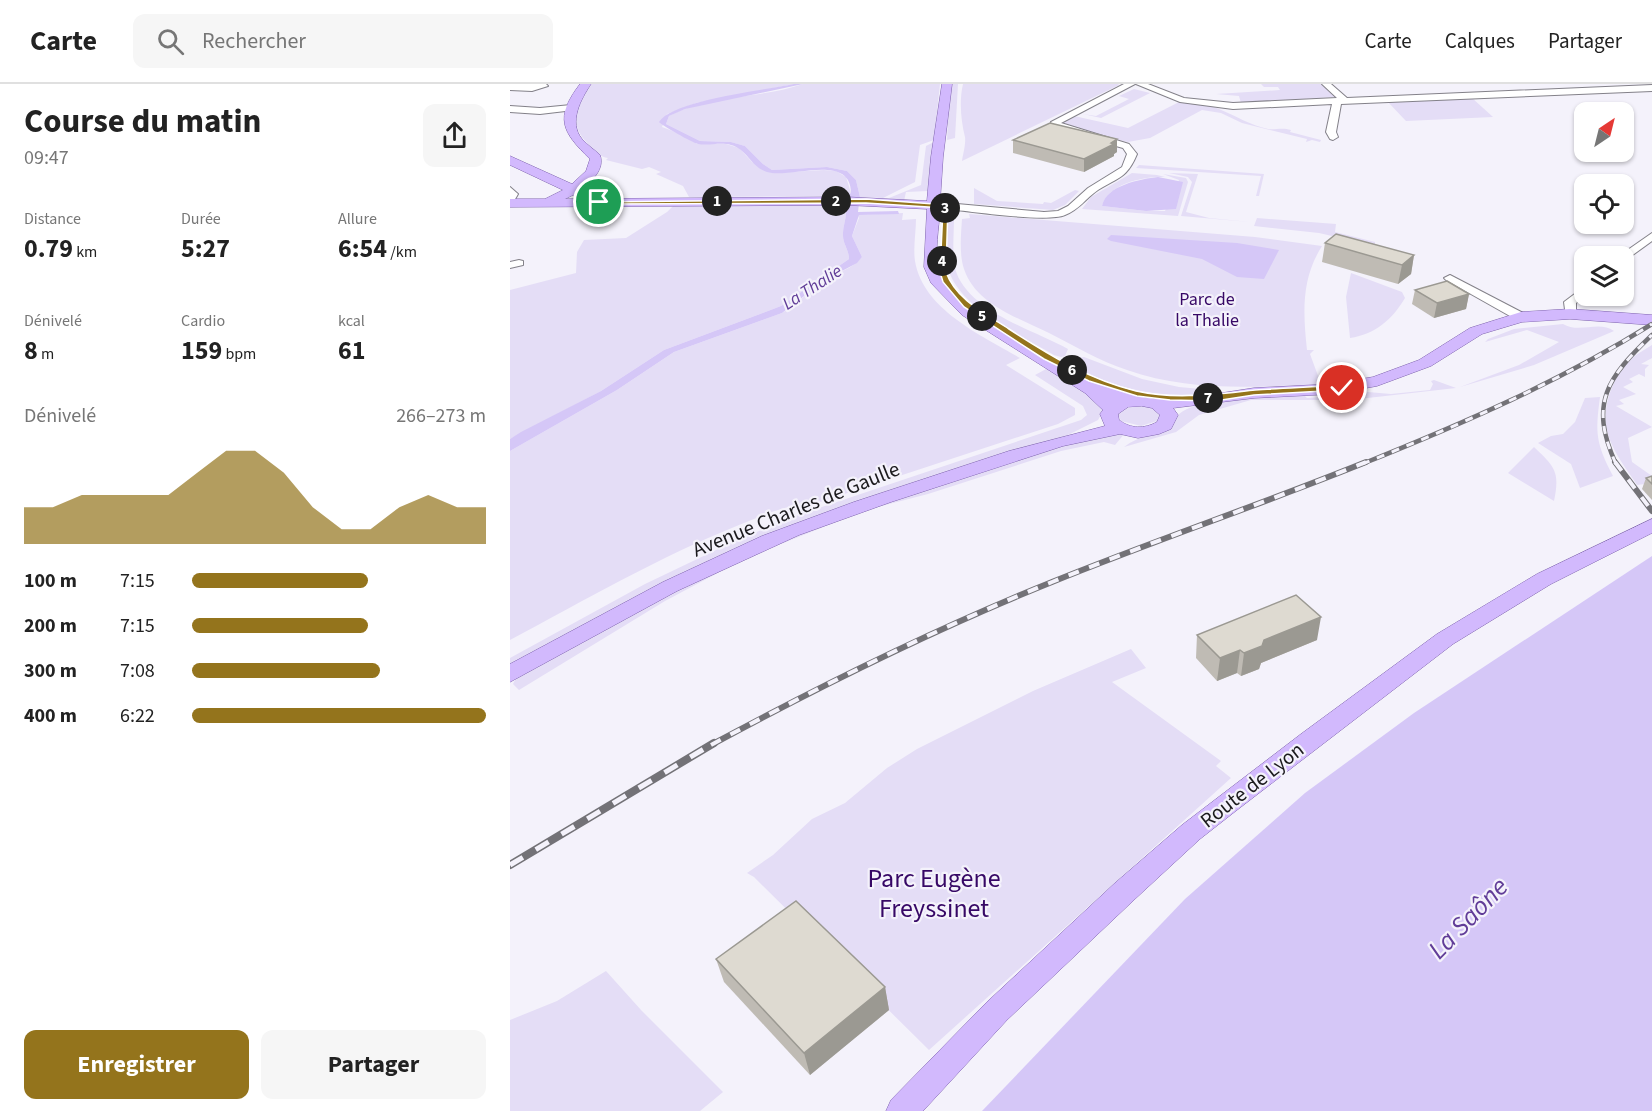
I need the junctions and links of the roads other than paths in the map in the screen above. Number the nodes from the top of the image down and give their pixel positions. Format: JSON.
{"nodes":[{"id":1,"x":586,"y":84,"type":"edge"},
{"id":2,"x":947,"y":84,"type":"edge"},
{"id":3,"x":1131,"y":84,"type":"edge"},
{"id":4,"x":1142,"y":84,"type":"edge"},
{"id":5,"x":1326,"y":84,"type":"edge"},
{"id":6,"x":1547,"y":84,"type":"edge"},
{"id":7,"x":511,"y":86,"type":"edge"},
{"id":8,"x":544,"y":86,"type":"dead end"},
{"id":9,"x":1595,"y":87,"type":"edge"},
{"id":10,"x":1652,"y":88,"type":"edge"},
{"id":11,"x":1114,"y":92,"type":"junction"},
{"id":12,"x":1564,"y":93,"type":"junction"},
{"id":13,"x":1341,"y":101,"type":"junction"},
{"id":14,"x":571,"y":108,"type":"junction"},
{"id":15,"x":510,"y":109,"type":"edge"},
{"id":16,"x":1333,"y":137,"type":"dead end"},
{"id":17,"x":511,"y":160,"type":"edge"},
{"id":18,"x":510,"y":190,"type":"edge"},
{"id":19,"x":573,"y":190,"type":"junction"},
{"id":20,"x":611,"y":201,"type":"junction"},
{"id":21,"x":644,"y":201,"type":"junction"},
{"id":22,"x":513,"y":202,"type":"edge"},
{"id":23,"x":940,"y":206,"type":"junction"},
{"id":24,"x":1652,"y":236,"type":"edge"},
{"id":25,"x":1634,"y":250,"type":"edge"},
{"id":26,"x":1464,"y":269,"type":"dead end"},
{"id":27,"x":1574,"y":299,"type":"edge"},
{"id":28,"x":1570,"y":314,"type":"junction"},
{"id":29,"x":1521,"y":317,"type":"junction"},
{"id":30,"x":1652,"y":320,"type":"edge"},
{"id":31,"x":1047,"y":357,"type":"junction"},
{"id":32,"x":1215,"y":398,"type":"junction"},
{"id":33,"x":1134,"y":401,"type":"junction"},
{"id":34,"x":1163,"y":410,"type":"junction"},
{"id":35,"x":1114,"y":419,"type":"junction"},
{"id":36,"x":1652,"y":525,"type":"edge"},
{"id":37,"x":510,"y":674,"type":"edge"},
{"id":38,"x":902,"y":1111,"type":"edge"}],
"edges":[{"from":1,"to":14,"type":"main road"},
{"from":2,"to":23,"type":"main road"},
{"from":3,"to":11,"type":"street"},
{"from":4,"to":11,"type":"street"},
{"from":4,"to":13,"type":"street"},
{"from":5,"to":13,"type":"street"},
{"from":6,"to":12,"type":"street"},
{"from":7,"to":8,"type":"street"},
{"from":9,"to":10,"type":"street"},
{"from":9,"to":12,"type":"street"},
{"from":11,"to":23,"type":"street"},
{"from":12,"to":13,"type":"street"},
{"from":13,"to":16,"type":"street"},
{"from":14,"to":15,"type":"street"},
{"from":14,"to":19,"type":"main road"},
{"from":17,"to":19,"type":"main road"},
{"from":18,"to":22,"type":"street"},
{"from":19,"to":20,"type":"main road"},
{"from":19,"to":21,"type":"main road"},
{"from":19,"to":22,"type":"main road"},
{"from":20,"to":21,"type":"main road"},
{"from":20,"to":22,"type":"main road"},
{"from":21,"to":23,"type":"main road"},
{"from":23,"to":31,"type":"main road"},
{"from":23,"to":35,"type":"main road"},
{"from":24,"to":25,"type":"street"},
{"from":26,"to":29,"type":"street"},
{"from":27,"to":28,"type":"street"},
{"from":28,"to":29,"type":"main road"},
{"from":28,"to":30,"type":"main road"},
{"from":29,"to":32,"type":"main road"},
{"from":31,"to":32,"type":"main road"},
{"from":31,"to":33,"type":"main road"},
{"from":32,"to":34,"type":"main road"},
{"from":33,"to":34,"type":"main road"},
{"from":33,"to":35,"type":"main road"},
{"from":34,"to":35,"type":"main road"},
{"from":35,"to":37,"type":"main road","name":"Avenue Charles de Gaulle"},
{"from":36,"to":38,"type":"main road","name":"Route de Lyon"}]}
